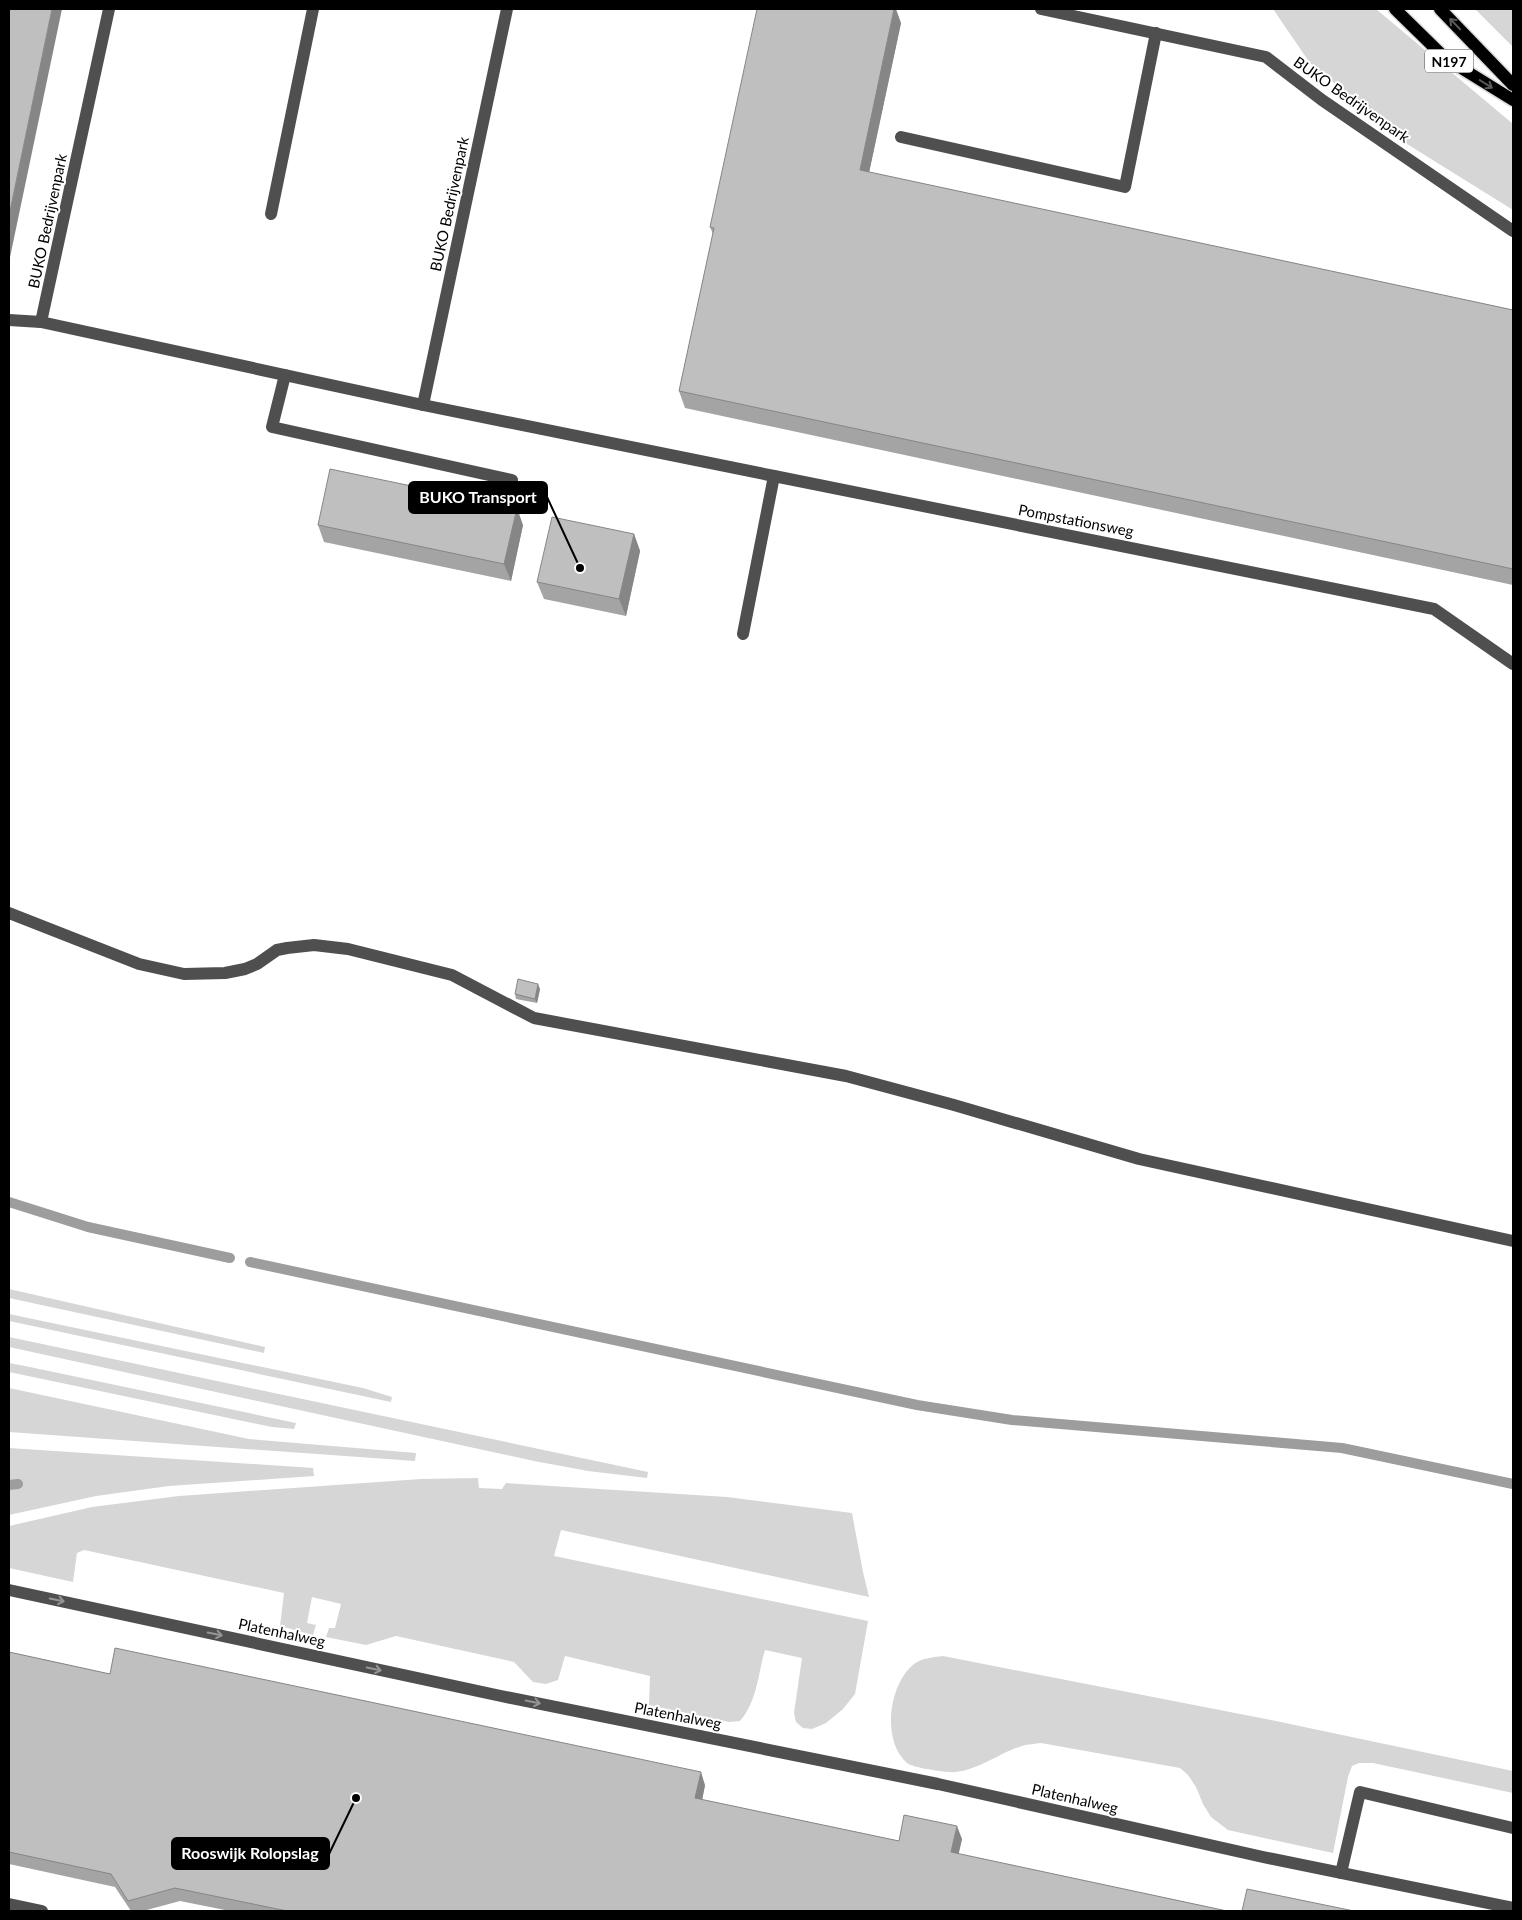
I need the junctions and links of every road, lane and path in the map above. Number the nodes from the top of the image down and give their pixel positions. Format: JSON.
{"nodes":[{"id":1,"x":109,"y":9,"type":"edge"},
{"id":2,"x":313,"y":9,"type":"edge"},
{"id":3,"x":507,"y":9,"type":"edge"},
{"id":4,"x":1041,"y":9,"type":"edge"},
{"id":5,"x":1395,"y":9,"type":"edge"},
{"id":6,"x":1440,"y":9,"type":"edge"},
{"id":7,"x":1156,"y":33,"type":"junction"},
{"id":8,"x":1513,"y":85,"type":"edge"},
{"id":9,"x":1513,"y":100,"type":"edge"},
{"id":10,"x":901,"y":137,"type":"dead end"},
{"id":11,"x":270,"y":214,"type":"dead end"},
{"id":12,"x":1513,"y":231,"type":"edge"},
{"id":13,"x":9,"y":320,"type":"edge"},
{"id":14,"x":41,"y":322,"type":"junction"},
{"id":15,"x":285,"y":375,"type":"junction"},
{"id":16,"x":423,"y":405,"type":"junction"},
{"id":17,"x":774,"y":476,"type":"junction"},
{"id":18,"x":512,"y":480,"type":"dead end"},
{"id":19,"x":743,"y":634,"type":"dead end"},
{"id":20,"x":1513,"y":664,"type":"edge"},
{"id":21,"x":9,"y":912,"type":"edge"},
{"id":22,"x":1513,"y":1241,"type":"edge"},
{"id":23,"x":9,"y":1590,"type":"edge"},
{"id":24,"x":1513,"y":1828,"type":"edge"},
{"id":25,"x":1341,"y":1873,"type":"junction"},
{"id":26,"x":9,"y":1904,"type":"edge"},
{"id":27,"x":1513,"y":1908,"type":"edge"},
{"id":28,"x":42,"y":1911,"type":"edge"}],
"edges":[{"from":1,"to":14,"type":"street","name":"BUKO Bedrijvenpark"},
{"from":2,"to":11,"type":"street"},
{"from":3,"to":16,"type":"street","name":"BUKO Bedrijvenpark"},
{"from":4,"to":7,"type":"street","name":"BUKO Bedrijvenpark"},
{"from":5,"to":9,"type":"main road","number":"N197","one_way":true},
{"from":8,"to":6,"type":"main road","number":"N197","one_way":true},
{"from":7,"to":10,"type":"street"},
{"from":7,"to":12,"type":"street","name":"BUKO Bedrijvenpark"},
{"from":13,"to":14,"type":"street"},
{"from":14,"to":15,"type":"street"},
{"from":15,"to":16,"type":"street"},
{"from":15,"to":18,"type":"street"},
{"from":16,"to":17,"type":"street"},
{"from":17,"to":19,"type":"street"},
{"from":17,"to":20,"type":"street","name":"Pompstationsweg"},
{"from":21,"to":22,"type":"street"},
{"from":23,"to":25,"type":"street","name":"Platenhalweg","one_way":true},
{"from":24,"to":25,"type":"street"},
{"from":25,"to":27,"type":"street","name":"Platenhalweg"},
{"from":26,"to":28,"type":"street"}]}
